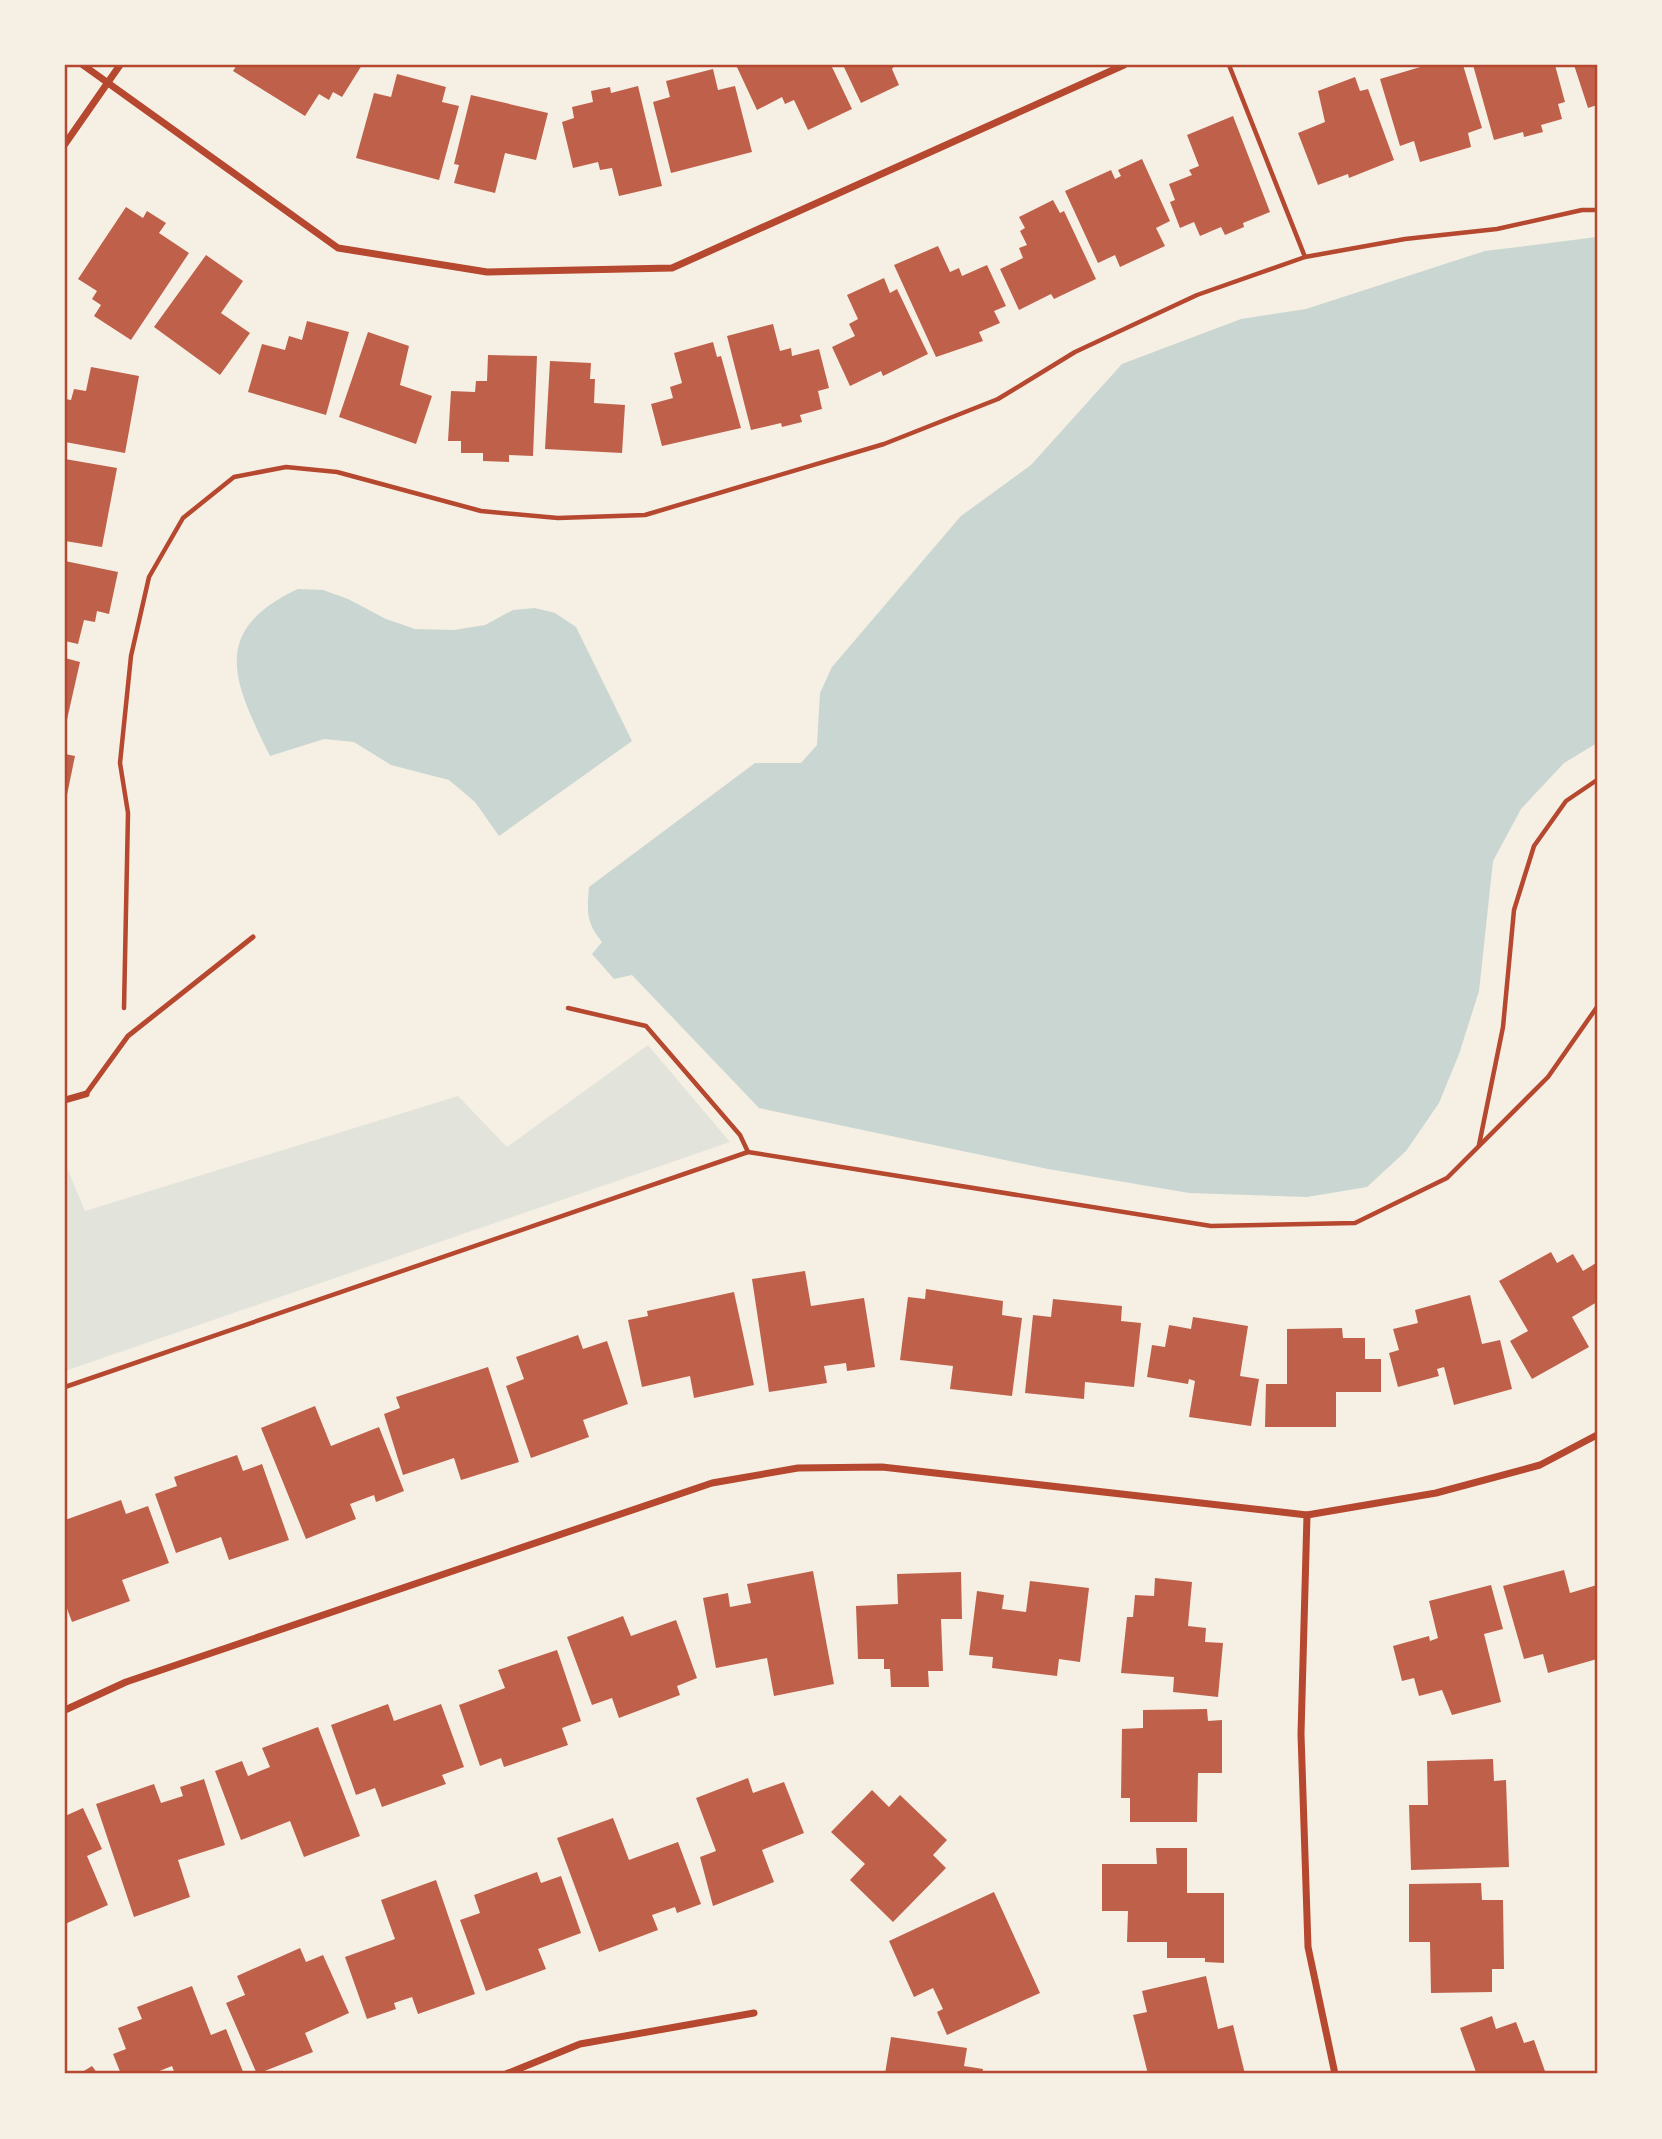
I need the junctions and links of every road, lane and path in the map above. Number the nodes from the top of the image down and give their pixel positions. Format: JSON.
{"nodes":[{"id":1,"x":83,"y":65,"type":"edge"},
{"id":2,"x":120,"y":65,"type":"edge"},
{"id":3,"x":1124,"y":65,"type":"edge"},
{"id":4,"x":1230,"y":65,"type":"edge"},
{"id":5,"x":1100,"y":69,"type":"edge"},
{"id":6,"x":109,"y":81,"type":"junction"},
{"id":7,"x":65,"y":144,"type":"edge"},
{"id":8,"x":1597,"y":210,"type":"edge"},
{"id":9,"x":1305,"y":257,"type":"junction"},
{"id":10,"x":1597,"y":780,"type":"edge"},
{"id":11,"x":253,"y":937,"type":"dead end"},
{"id":12,"x":1597,"y":1007,"type":"edge"},
{"id":13,"x":568,"y":1008,"type":"dead end"},
{"id":14,"x":124,"y":1009,"type":"dead end"},
{"id":15,"x":86,"y":1094,"type":"joint"},
{"id":16,"x":65,"y":1100,"type":"edge"},
{"id":17,"x":1479,"y":1146,"type":"junction"},
{"id":18,"x":748,"y":1152,"type":"junction"},
{"id":19,"x":65,"y":1387,"type":"edge"},
{"id":20,"x":1597,"y":1435,"type":"edge"},
{"id":21,"x":1307,"y":1515,"type":"junction"},
{"id":22,"x":65,"y":1710,"type":"edge"},
{"id":23,"x":754,"y":2012,"type":"dead end"},
{"id":24,"x":506,"y":2074,"type":"edge"},
{"id":25,"x":1335,"y":2074,"type":"edge"}],
"edges":[{"from":1,"to":6,"type":"street"},
{"from":2,"to":6,"type":"street"},
{"from":3,"to":5,"type":"street"},
{"from":4,"to":9,"type":"path"},
{"from":5,"to":6,"type":"street"},
{"from":6,"to":7,"type":"street"},
{"from":8,"to":9,"type":"path"},
{"from":9,"to":14,"type":"path"},
{"from":10,"to":17,"type":"path"},
{"from":11,"to":15,"type":"lane"},
{"from":12,"to":17,"type":"path"},
{"from":13,"to":18,"type":"path"},
{"from":15,"to":16,"type":"street"},
{"from":17,"to":18,"type":"path"},
{"from":18,"to":19,"type":"path"},
{"from":20,"to":21,"type":"street"},
{"from":21,"to":22,"type":"street"},
{"from":21,"to":25,"type":"street"},
{"from":23,"to":24,"type":"street"}]}
